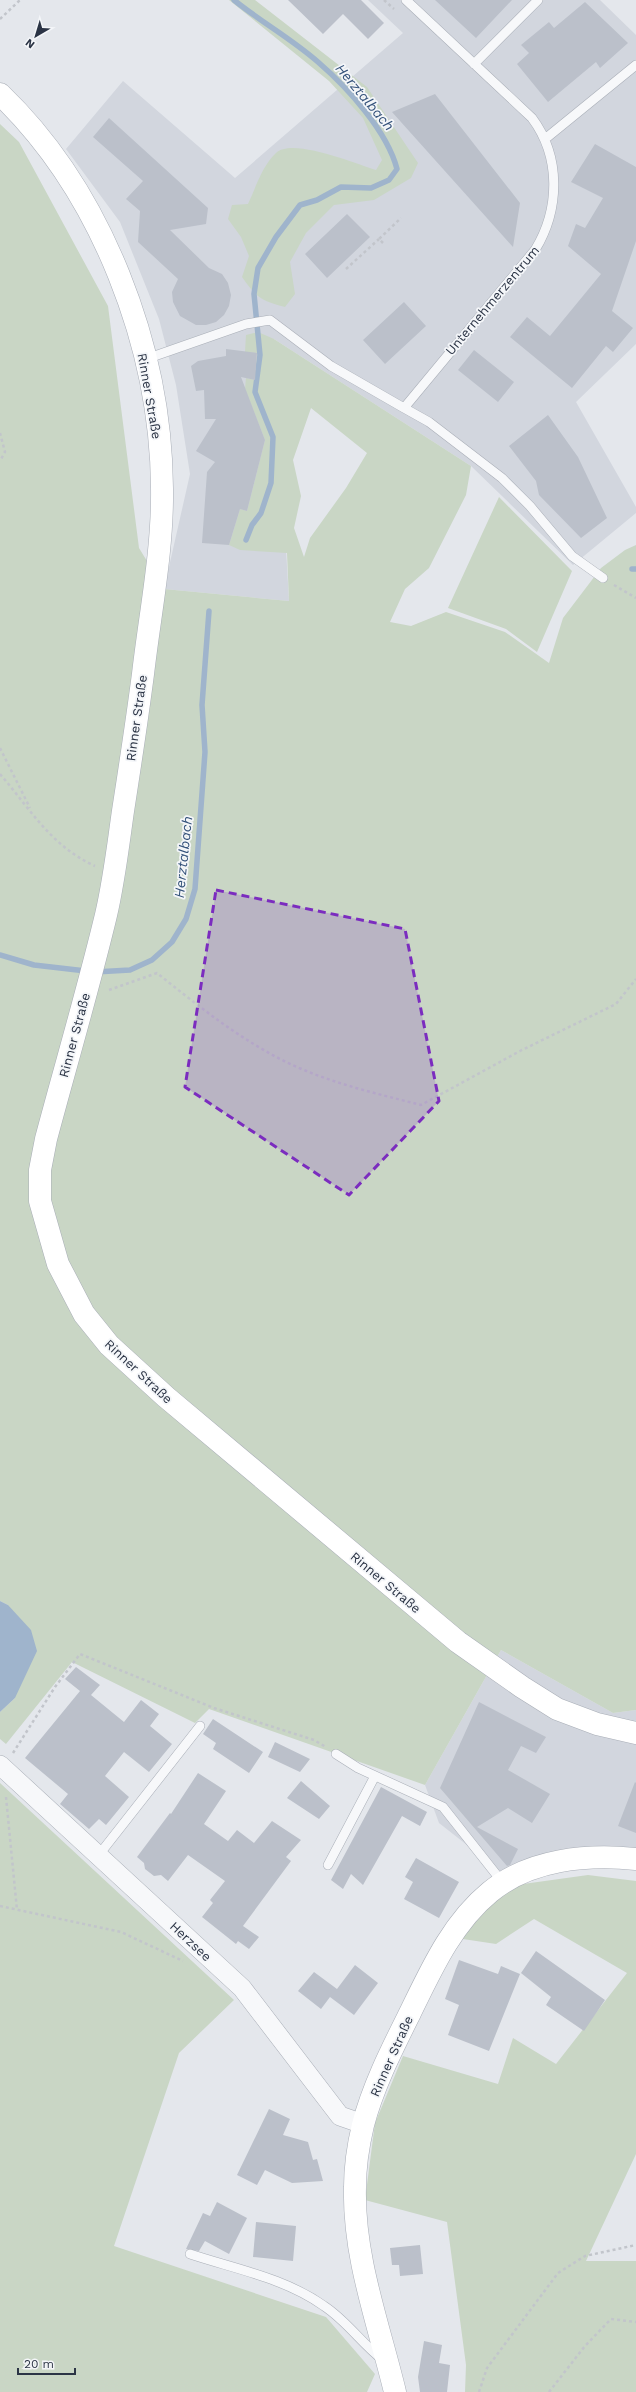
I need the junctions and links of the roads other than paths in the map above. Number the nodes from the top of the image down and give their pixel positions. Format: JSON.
{"nodes":[{"id":1,"x":406,"y":0,"type":"edge"},
{"id":2,"x":538,"y":0,"type":"edge"},
{"id":3,"x":474,"y":64,"type":"junction"},
{"id":4,"x":636,"y":64,"type":"edge"},
{"id":5,"x":0,"y":94,"type":"edge"},
{"id":6,"x":545,"y":139,"type":"junction"},
{"id":7,"x":146,"y":359,"type":"junction"},
{"id":8,"x":404,"y":408,"type":"junction"},
{"id":9,"x":602,"y":578,"type":"road end"},
{"id":10,"x":200,"y":1726,"type":"dead end"},
{"id":11,"x":636,"y":1733,"type":"edge"},
{"id":12,"x":336,"y":1754,"type":"road end"},
{"id":13,"x":2,"y":1767,"type":"edge"},
{"id":14,"x":375,"y":1776,"type":"junction"},
{"id":15,"x":98,"y":1856,"type":"junction"},
{"id":16,"x":636,"y":1859,"type":"edge"},
{"id":17,"x":328,"y":1865,"type":"dead end"},
{"id":18,"x":503,"y":1883,"type":"junction"},
{"id":19,"x":363,"y":2124,"type":"junction"},
{"id":20,"x":190,"y":2254,"type":"dead end"},
{"id":21,"x":389,"y":2364,"type":"junction"},
{"id":22,"x":395,"y":2392,"type":"edge"}],
"edges":[{"from":1,"to":3,"type":"lane","name":"Unternehmerzentrum"},
{"from":2,"to":3,"type":"lane"},
{"from":3,"to":6,"type":"lane","name":"Unternehmerzentrum"},
{"from":4,"to":6,"type":"lane"},
{"from":5,"to":7,"type":"main road","name":"Rinner Straße"},
{"from":6,"to":8,"type":"lane","name":"Unternehmerzentrum"},
{"from":7,"to":8,"type":"lane"},
{"from":7,"to":11,"type":"main road","name":"Rinner Straße"},
{"from":8,"to":9,"type":"lane"},
{"from":10,"to":15,"type":"lane"},
{"from":12,"to":14,"type":"lane"},
{"from":13,"to":15,"type":"street","name":"Herzsee"},
{"from":14,"to":17,"type":"lane"},
{"from":14,"to":18,"type":"lane"},
{"from":15,"to":19,"type":"street","name":"Herzsee"},
{"from":16,"to":18,"type":"main road","name":"Rinner Straße"},
{"from":18,"to":19,"type":"main road","name":"Rinner Straße"},
{"from":19,"to":21,"type":"main road","name":"Rinner Straße"},
{"from":20,"to":21,"type":"lane"},
{"from":21,"to":22,"type":"main road","name":"Rinner Straße"}]}
